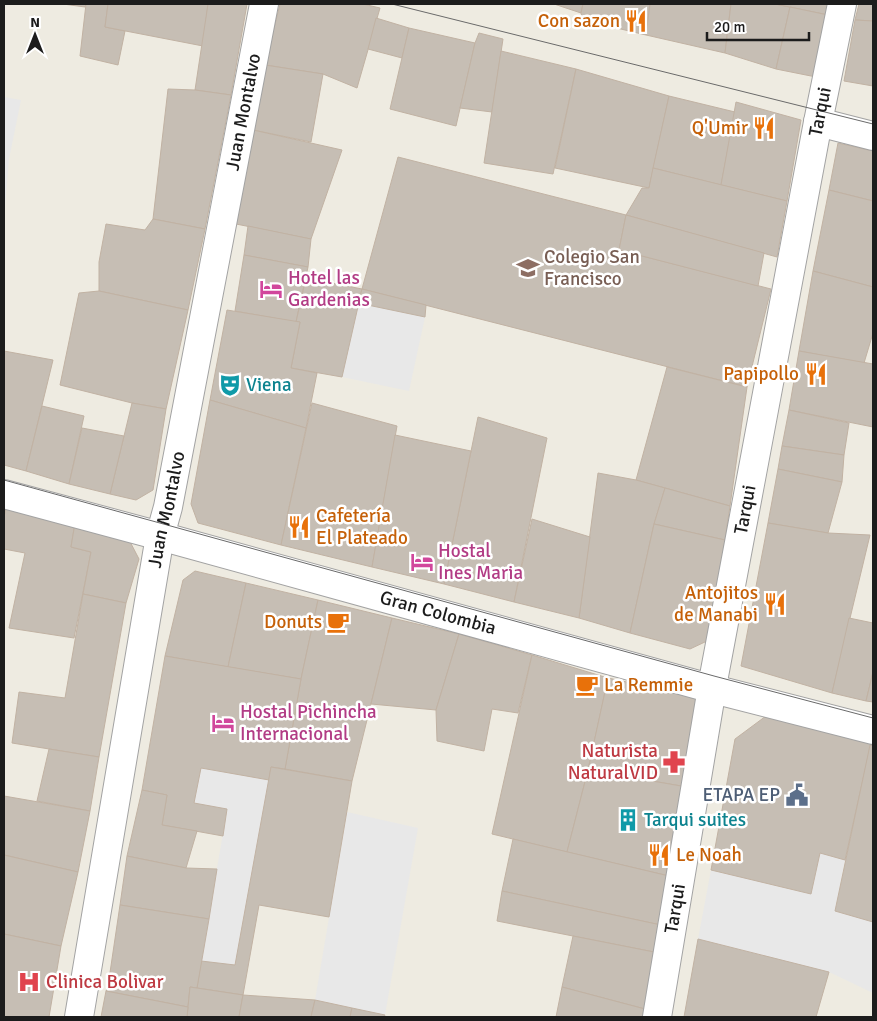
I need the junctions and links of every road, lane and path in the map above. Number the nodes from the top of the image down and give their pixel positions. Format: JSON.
{"nodes":[{"id":1,"x":264,"y":4,"type":"edge"},
{"id":2,"x":842,"y":4,"type":"edge"},
{"id":3,"x":818,"y":122,"type":"junction"},
{"id":4,"x":873,"y":136,"type":"edge"},
{"id":5,"x":4,"y":494,"type":"edge"},
{"id":6,"x":160,"y":536,"type":"junction"},
{"id":7,"x":713,"y":689,"type":"junction"},
{"id":8,"x":873,"y":730,"type":"edge"},
{"id":9,"x":79,"y":1017,"type":"edge"},
{"id":10,"x":657,"y":1017,"type":"edge"}],
"edges":[{"from":1,"to":6,"type":"street","name":"Juan Montalvo"},
{"from":2,"to":3,"type":"street","name":"Tarqui"},
{"from":3,"to":4,"type":"street"},
{"from":3,"to":7,"type":"street","name":"Tarqui"},
{"from":5,"to":6,"type":"street","name":"Gran Colombia"},
{"from":6,"to":7,"type":"street","name":"Gran Colombia"},
{"from":6,"to":9,"type":"street","name":"Juan Montalvo"},
{"from":7,"to":8,"type":"street","name":"Gran Colombia"},
{"from":7,"to":10,"type":"street","name":"Tarqui"}]}
